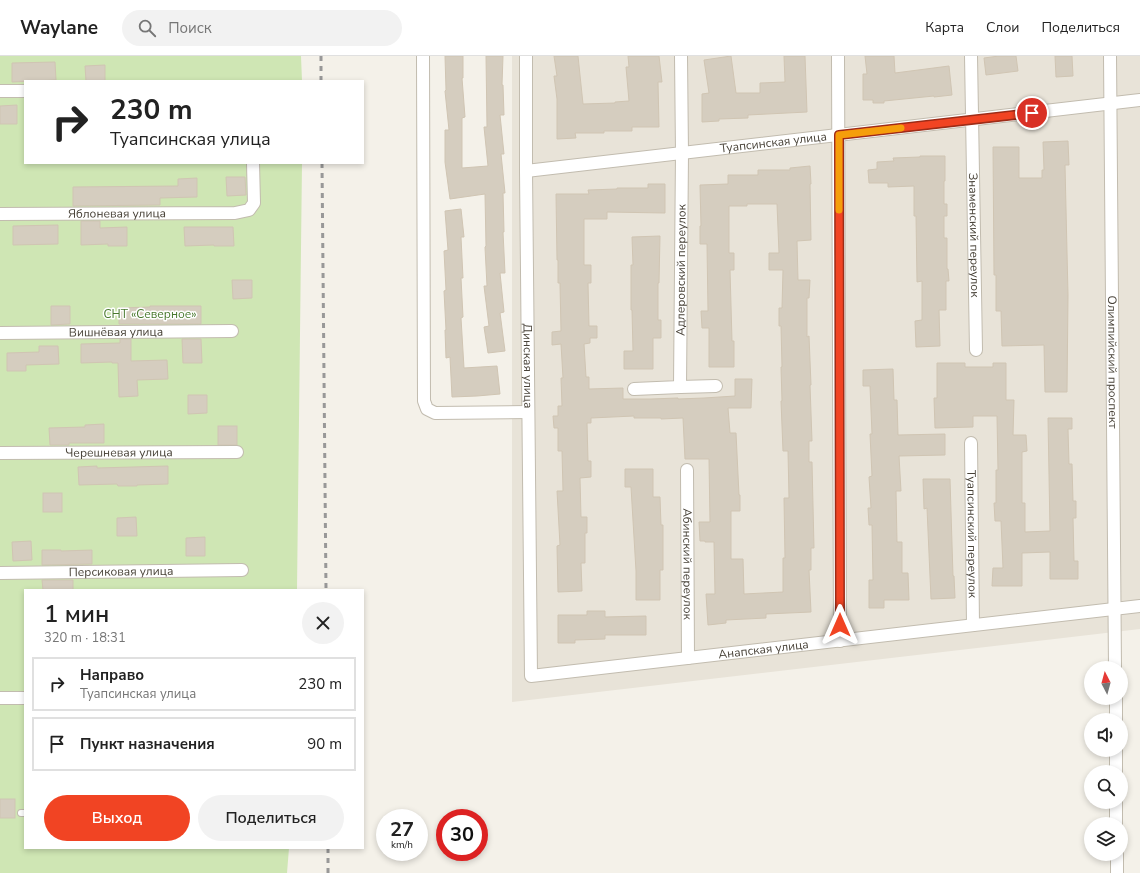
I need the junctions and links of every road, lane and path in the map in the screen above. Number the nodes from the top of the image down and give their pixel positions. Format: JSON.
{"nodes":[{"id":1,"x":423,"y":56,"type":"edge"},
{"id":2,"x":526,"y":56,"type":"edge"},
{"id":3,"x":681,"y":56,"type":"edge"},
{"id":4,"x":838,"y":56,"type":"edge"},
{"id":5,"x":970,"y":56,"type":"edge"},
{"id":6,"x":1110,"y":56,"type":"edge"},
{"id":7,"x":0,"y":91,"type":"edge"},
{"id":8,"x":24,"y":91,"type":"edge"},
{"id":9,"x":1140,"y":100,"type":"edge"},
{"id":10,"x":1110,"y":104,"type":"junction"},
{"id":11,"x":971,"y":119,"type":"junction"},
{"id":12,"x":839,"y":135,"type":"junction"},
{"id":13,"x":682,"y":153,"type":"junction"},
{"id":14,"x":253,"y":164,"type":"edge"},
{"id":15,"x":526,"y":171,"type":"junction"},
{"id":16,"x":0,"y":214,"type":"edge"},
{"id":17,"x":232,"y":331,"type":"dead end"},
{"id":18,"x":0,"y":333,"type":"edge"},
{"id":19,"x":976,"y":350,"type":"dead end"},
{"id":20,"x":716,"y":386,"type":"dead end"},
{"id":21,"x":680,"y":387,"type":"junction"},
{"id":22,"x":634,"y":389,"type":"dead end"},
{"id":23,"x":528,"y":412,"type":"junction"},
{"id":24,"x":971,"y":443,"type":"dead end"},
{"id":25,"x":237,"y":452,"type":"dead end"},
{"id":26,"x":0,"y":453,"type":"edge"},
{"id":27,"x":687,"y":470,"type":"dead end"},
{"id":28,"x":242,"y":570,"type":"dead end"},
{"id":29,"x":0,"y":573,"type":"edge"},
{"id":30,"x":1140,"y":606,"type":"edge"},
{"id":31,"x":1115,"y":609,"type":"junction"},
{"id":32,"x":973,"y":625,"type":"junction"},
{"id":33,"x":840,"y":641,"type":"junction"},
{"id":34,"x":688,"y":658,"type":"junction"},
{"id":35,"x":1115,"y":661,"type":"edge"},
{"id":36,"x":531,"y":676,"type":"joint"},
{"id":37,"x":0,"y":698,"type":"edge"},
{"id":38,"x":24,"y":698,"type":"edge"},
{"id":39,"x":1117,"y":861,"type":"edge"},
{"id":40,"x":1117,"y":873,"type":"edge"}],
"edges":[{"from":1,"to":23,"type":"street"},
{"from":2,"to":15,"type":"street","name":"Динская улица"},
{"from":3,"to":13,"type":"street","name":"Адлеровский переулок"},
{"from":4,"to":12,"type":"street"},
{"from":5,"to":11,"type":"street","name":"Знаменский переулок"},
{"from":6,"to":10,"type":"street","name":"Олимпийский проспект"},
{"from":7,"to":8,"type":"street"},
{"from":9,"to":10,"type":"street","name":"Туапсинская улица"},
{"from":10,"to":11,"type":"street","name":"Туапсинская улица"},
{"from":10,"to":31,"type":"street","name":"Олимпийский проспект"},
{"from":11,"to":12,"type":"street","name":"Туапсинская улица"},
{"from":11,"to":19,"type":"street","name":"Знаменский переулок"},
{"from":12,"to":13,"type":"street","name":"Туапсинская улица"},
{"from":12,"to":33,"type":"street"},
{"from":13,"to":15,"type":"street","name":"Туапсинская улица"},
{"from":13,"to":21,"type":"street","name":"Адлеровский переулок"},
{"from":14,"to":16,"type":"street","name":"Яблоневая улица"},
{"from":15,"to":23,"type":"street","name":"Динская улица"},
{"from":17,"to":18,"type":"street","name":"Вишнёвая улица"},
{"from":20,"to":21,"type":"street"},
{"from":21,"to":22,"type":"street"},
{"from":23,"to":36,"type":"street","name":"Динская улица"},
{"from":24,"to":32,"type":"street","name":"Туапсинский переулок"},
{"from":25,"to":26,"type":"street","name":"Черешневая улица"},
{"from":27,"to":34,"type":"street","name":"Абинский переулок"},
{"from":28,"to":29,"type":"street","name":"Персиковая улица"},
{"from":30,"to":31,"type":"street","name":"Анапская улица"},
{"from":31,"to":32,"type":"street","name":"Анапская улица"},
{"from":31,"to":35,"type":"street","name":"Олимпийский проспект"},
{"from":32,"to":33,"type":"street","name":"Анапская улица"},
{"from":33,"to":34,"type":"street","name":"Анапская улица"},
{"from":34,"to":36,"type":"street","name":"Анапская улица"},
{"from":37,"to":38,"type":"street"},
{"from":39,"to":40,"type":"street"}]}
